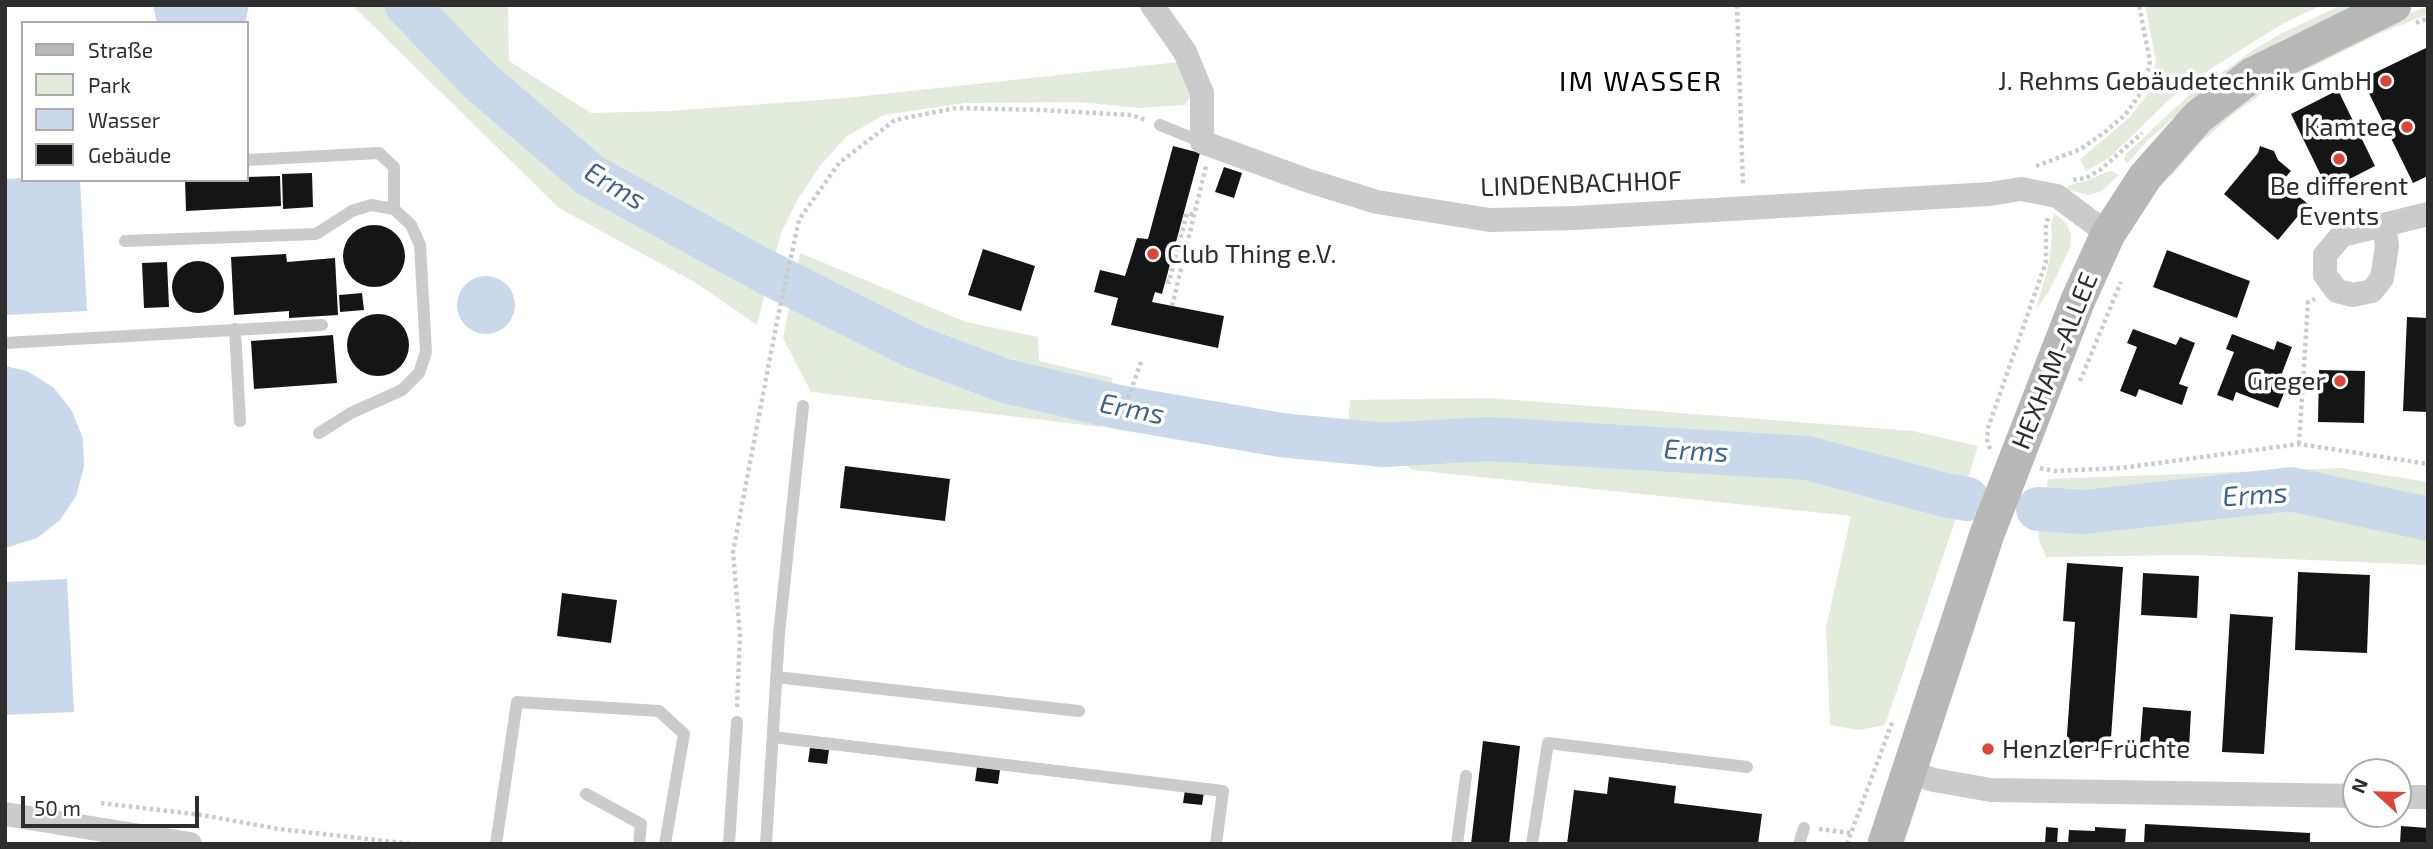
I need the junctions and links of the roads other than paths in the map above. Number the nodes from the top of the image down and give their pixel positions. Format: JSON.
{"nodes":[{"id":1,"x":1152,"y":5,"type":"edge"},
{"id":2,"x":2399,"y":17,"type":"edge"},
{"id":3,"x":1160,"y":125,"type":"road end"},
{"id":4,"x":1207,"y":143,"type":"junction"},
{"id":5,"x":248,"y":160,"type":"edge"},
{"id":6,"x":394,"y":209,"type":"junction"},
{"id":7,"x":2428,"y":214,"type":"edge"},
{"id":8,"x":2384,"y":225,"type":"junction"},
{"id":9,"x":2108,"y":234,"type":"junction"},
{"id":10,"x":125,"y":241,"type":"dead end"},
{"id":11,"x":323,"y":325,"type":"dead end"},
{"id":12,"x":235,"y":329,"type":"junction"},
{"id":13,"x":5,"y":343,"type":"edge"},
{"id":14,"x":803,"y":406,"type":"dead end"},
{"id":15,"x":240,"y":421,"type":"dead end"},
{"id":16,"x":318,"y":433,"type":"dead end"},
{"id":17,"x":776,"y":677,"type":"junction"},
{"id":18,"x":1079,"y":711,"type":"dead end"},
{"id":19,"x":737,"y":722,"type":"road end"},
{"id":20,"x":773,"y":737,"type":"junction"},
{"id":21,"x":1747,"y":767,"type":"dead end"},
{"id":22,"x":1909,"y":772,"type":"junction"},
{"id":23,"x":1466,"y":776,"type":"dead end"},
{"id":24,"x":586,"y":794,"type":"dead end"},
{"id":25,"x":2342,"y":796,"type":"edge"},
{"id":26,"x":12,"y":819,"type":"edge"},
{"id":27,"x":1804,"y":828,"type":"road end"},
{"id":28,"x":1874,"y":840,"type":"edge"},
{"id":29,"x":190,"y":844,"type":"edge"},
{"id":30,"x":496,"y":844,"type":"edge"},
{"id":31,"x":639,"y":844,"type":"edge"},
{"id":32,"x":665,"y":844,"type":"edge"},
{"id":33,"x":729,"y":844,"type":"edge"},
{"id":34,"x":766,"y":844,"type":"edge"},
{"id":35,"x":1216,"y":844,"type":"edge"},
{"id":36,"x":1457,"y":844,"type":"edge"},
{"id":37,"x":1532,"y":844,"type":"edge"},
{"id":38,"x":1799,"y":844,"type":"edge"}],
"edges":[{"from":1,"to":4,"type":"street"},
{"from":2,"to":9,"type":"main road","name":"HEXHAM-ALLEE"},
{"from":3,"to":4,"type":"lane"},
{"from":4,"to":9,"type":"street","name":"LINDENBACHHOF"},
{"from":5,"to":6,"type":"lane"},
{"from":6,"to":10,"type":"lane"},
{"from":6,"to":16,"type":"lane"},
{"from":7,"to":8,"type":"street"},
{"from":8,"to":8,"type":"street"},
{"from":9,"to":22,"type":"main road","name":"HEXHAM-ALLEE"},
{"from":11,"to":12,"type":"lane"},
{"from":12,"to":13,"type":"lane"},
{"from":12,"to":15,"type":"lane"},
{"from":14,"to":17,"type":"lane"},
{"from":17,"to":18,"type":"lane"},
{"from":17,"to":20,"type":"lane"},
{"from":19,"to":33,"type":"lane"},
{"from":20,"to":34,"type":"lane"},
{"from":20,"to":35,"type":"lane"},
{"from":21,"to":37,"type":"lane"},
{"from":22,"to":25,"type":"street"},
{"from":22,"to":28,"type":"main road","name":"HEXHAM-ALLEE"},
{"from":23,"to":36,"type":"lane"},
{"from":24,"to":31,"type":"lane"},
{"from":26,"to":29,"type":"street"},
{"from":27,"to":38,"type":"lane"},
{"from":30,"to":32,"type":"lane"}]}
